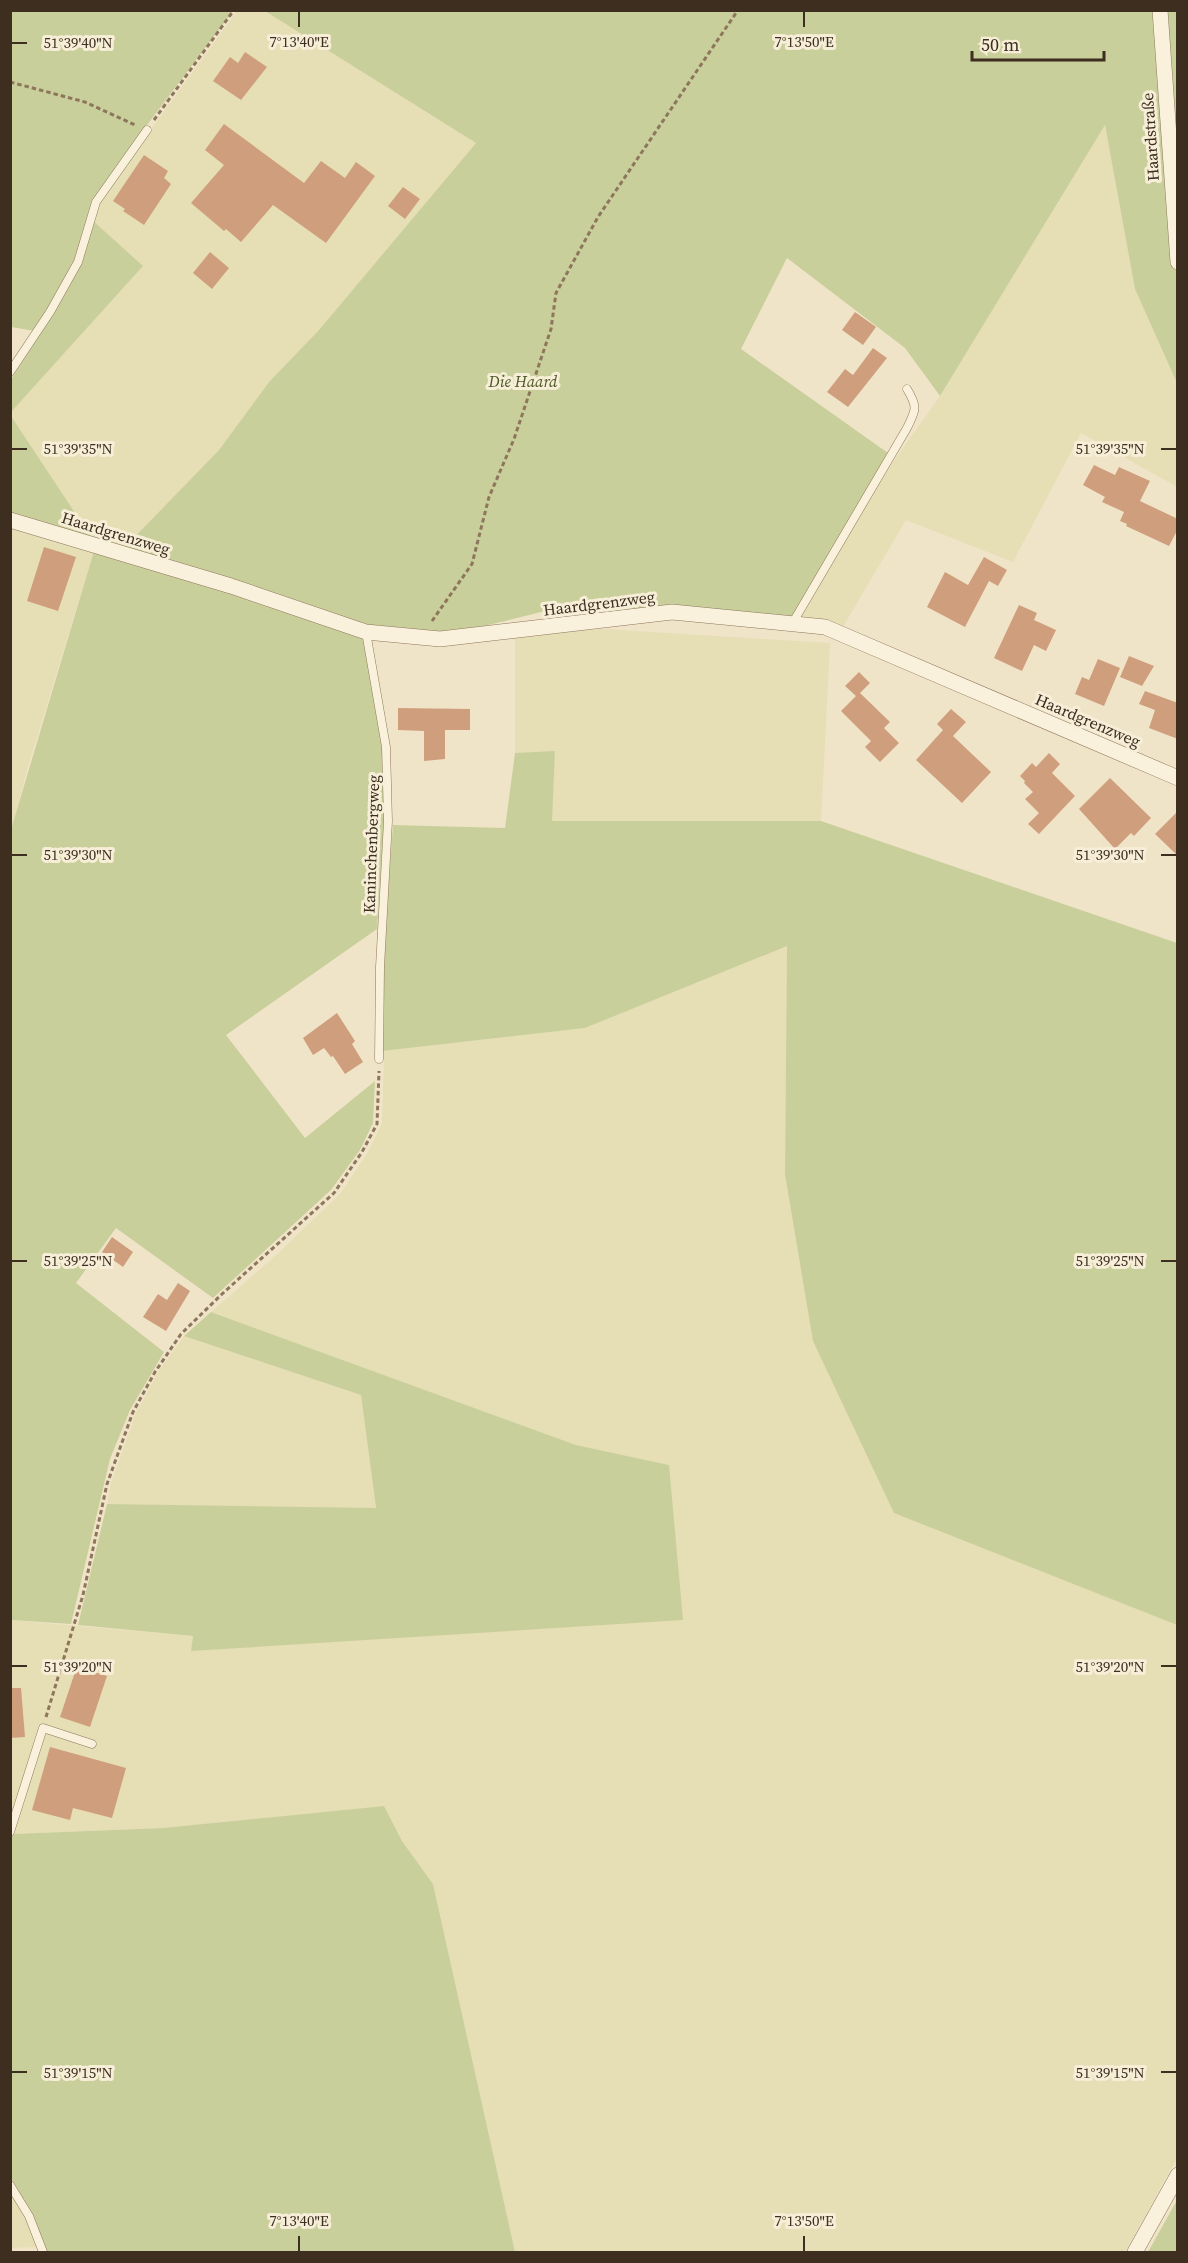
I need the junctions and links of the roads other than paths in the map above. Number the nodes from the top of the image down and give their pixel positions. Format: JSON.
{"nodes":[{"id":1,"x":1160,"y":10,"type":"edge"},
{"id":2,"x":147,"y":130,"type":"road end"},
{"id":3,"x":1178,"y":262,"type":"edge"},
{"id":4,"x":10,"y":372,"type":"edge"},
{"id":5,"x":907,"y":389,"type":"dead end"},
{"id":6,"x":10,"y":520,"type":"edge"},
{"id":7,"x":792,"y":624,"type":"junction"},
{"id":8,"x":366,"y":632,"type":"junction"},
{"id":9,"x":1178,"y":778,"type":"edge"},
{"id":10,"x":379,"y":1059,"type":"road end"},
{"id":11,"x":92,"y":1743,"type":"dead end"},
{"id":12,"x":10,"y":1832,"type":"edge"},
{"id":13,"x":1178,"y":2175,"type":"edge"},
{"id":14,"x":10,"y":2185,"type":"edge"},
{"id":15,"x":43,"y":2253,"type":"edge"},
{"id":16,"x":1135,"y":2253,"type":"edge"}],
"edges":[{"from":1,"to":3,"type":"street","name":"Haardstraße"},
{"from":2,"to":4,"type":"lane"},
{"from":5,"to":7,"type":"lane"},
{"from":6,"to":8,"type":"street","name":"Haardgrenzweg"},
{"from":7,"to":8,"type":"street","name":"Haardgrenzweg"},
{"from":7,"to":9,"type":"street","name":"Haardgrenzweg"},
{"from":8,"to":10,"type":"lane","name":"Kaninchenbergweg"},
{"from":11,"to":12,"type":"lane"},
{"from":13,"to":16,"type":"street"},
{"from":14,"to":15,"type":"lane"}]}
